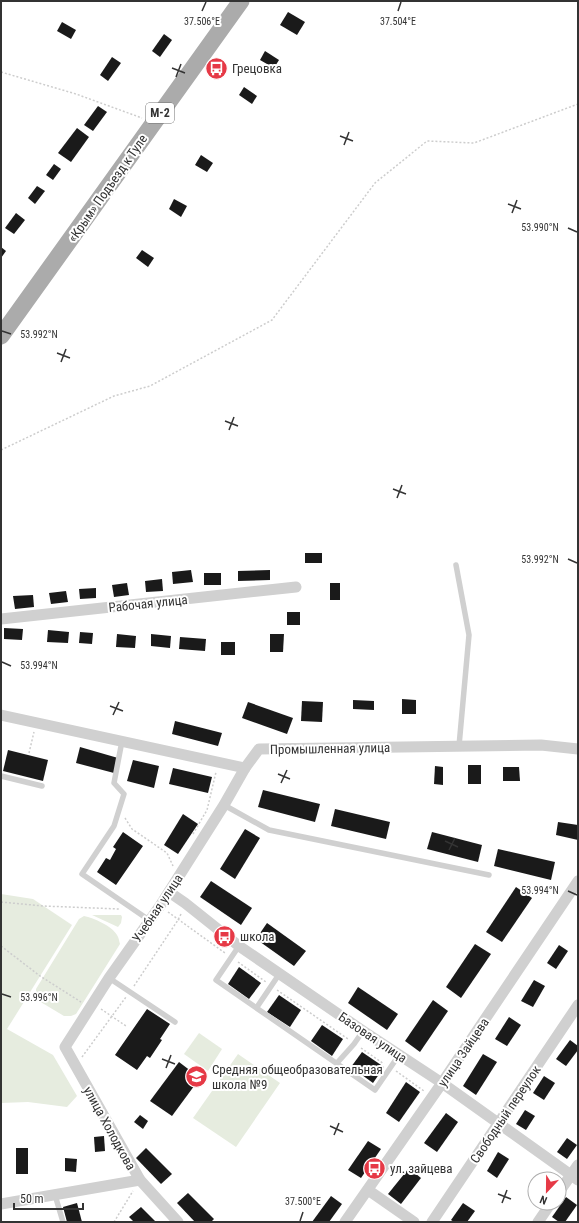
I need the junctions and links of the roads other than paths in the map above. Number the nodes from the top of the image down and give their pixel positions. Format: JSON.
{"nodes":[{"id":1,"x":241,"y":1,"type":"edge"},
{"id":2,"x":1,"y":336,"type":"edge"},
{"id":3,"x":456,"y":564,"type":"dead end"},
{"id":4,"x":296,"y":587,"type":"dead end"},
{"id":5,"x":1,"y":620,"type":"edge"},
{"id":6,"x":1,"y":715,"type":"edge"},
{"id":7,"x":122,"y":741,"type":"junction"},
{"id":8,"x":459,"y":746,"type":"junction"},
{"id":9,"x":578,"y":749,"type":"edge"},
{"id":10,"x":245,"y":768,"type":"junction"},
{"id":11,"x":1,"y":776,"type":"edge"},
{"id":12,"x":42,"y":786,"type":"dead end"},
{"id":13,"x":224,"y":805,"type":"junction"},
{"id":14,"x":489,"y":875,"type":"dead end"},
{"id":15,"x":578,"y":881,"type":"edge"},
{"id":16,"x":169,"y":892,"type":"junction"},
{"id":17,"x":149,"y":920,"type":"junction"},
{"id":18,"x":239,"y":946,"type":"junction"},
{"id":19,"x":280,"y":973,"type":"junction"},
{"id":20,"x":108,"y":978,"type":"junction"},
{"id":21,"x":578,"y":1005,"type":"edge"},
{"id":22,"x":257,"y":1007,"type":"junction"},
{"id":23,"x":175,"y":1022,"type":"dead end"},
{"id":24,"x":363,"y":1031,"type":"junction"},
{"id":25,"x":65,"y":1047,"type":"joint"},
{"id":26,"x":399,"y":1055,"type":"junction"},
{"id":27,"x":337,"y":1063,"type":"junction"},
{"id":28,"x":442,"y":1084,"type":"junction"},
{"id":29,"x":498,"y":1124,"type":"junction"},
{"id":30,"x":578,"y":1165,"type":"edge"},
{"id":31,"x":575,"y":1178,"type":"edge"},
{"id":32,"x":140,"y":1180,"type":"junction"},
{"id":33,"x":567,"y":1185,"type":"edge"},
{"id":34,"x":368,"y":1190,"type":"junction"},
{"id":35,"x":55,"y":1195,"type":"junction"},
{"id":36,"x":1,"y":1204,"type":"edge"},
{"id":37,"x":546,"y":1211,"type":"edge"},
{"id":38,"x":63,"y":1222,"type":"edge"},
{"id":39,"x":178,"y":1222,"type":"edge"},
{"id":40,"x":346,"y":1222,"type":"edge"},
{"id":41,"x":414,"y":1222,"type":"edge"},
{"id":42,"x":432,"y":1222,"type":"edge"},
{"id":43,"x":538,"y":1222,"type":"edge"}],
"edges":[{"from":1,"to":2,"type":"main road","name":"«Крым» Подъезд к Туле","number":"М-2"},
{"from":3,"to":8,"type":"lane"},
{"from":4,"to":5,"type":"street","name":"Рабочая улица"},
{"from":6,"to":7,"type":"street"},
{"from":7,"to":10,"type":"street"},
{"from":7,"to":17,"type":"lane"},
{"from":8,"to":9,"type":"street","name":"Промышленная улица"},
{"from":8,"to":10,"type":"street","name":"Промышленная улица"},
{"from":10,"to":13,"type":"street","name":"Учебная улица"},
{"from":11,"to":12,"type":"lane"},
{"from":13,"to":14,"type":"lane"},
{"from":13,"to":16,"type":"street","name":"Учебная улица"},
{"from":15,"to":28,"type":"street","name":"улица Зайцева"},
{"from":16,"to":17,"type":"street","name":"Учебная улица"},
{"from":16,"to":18,"type":"street","name":"Базовая улица"},
{"from":17,"to":20,"type":"street","name":"Учебная улица"},
{"from":18,"to":19,"type":"street","name":"Базовая улица"},
{"from":18,"to":22,"type":"lane"},
{"from":19,"to":22,"type":"lane"},
{"from":19,"to":24,"type":"street","name":"Базовая улица"},
{"from":20,"to":23,"type":"lane"},
{"from":20,"to":25,"type":"street","name":"Учебная улица"},
{"from":21,"to":29,"type":"street","name":"Свободный переулок"},
{"from":22,"to":27,"type":"lane"},
{"from":24,"to":26,"type":"street","name":"Базовая улица"},
{"from":24,"to":27,"type":"lane"},
{"from":25,"to":32,"type":"street","name":"улица Холодкова"},
{"from":26,"to":27,"type":"lane"},
{"from":26,"to":28,"type":"street","name":"Базовая улица"},
{"from":28,"to":29,"type":"street","name":"Базовая улица"},
{"from":28,"to":34,"type":"street","name":"улица Зайцева"},
{"from":29,"to":31,"type":"street","name":"Базовая улица"},
{"from":29,"to":42,"type":"street","name":"Свободный переулок"},
{"from":30,"to":31,"type":"street"},
{"from":31,"to":33,"type":"street"},
{"from":32,"to":35,"type":"street"},
{"from":32,"to":39,"type":"street","name":"улица Холодкова"},
{"from":34,"to":40,"type":"street","name":"улица Зайцева"},
{"from":34,"to":41,"type":"street"},
{"from":35,"to":36,"type":"street"},
{"from":35,"to":38,"type":"lane"},
{"from":37,"to":43,"type":"street"}]}
